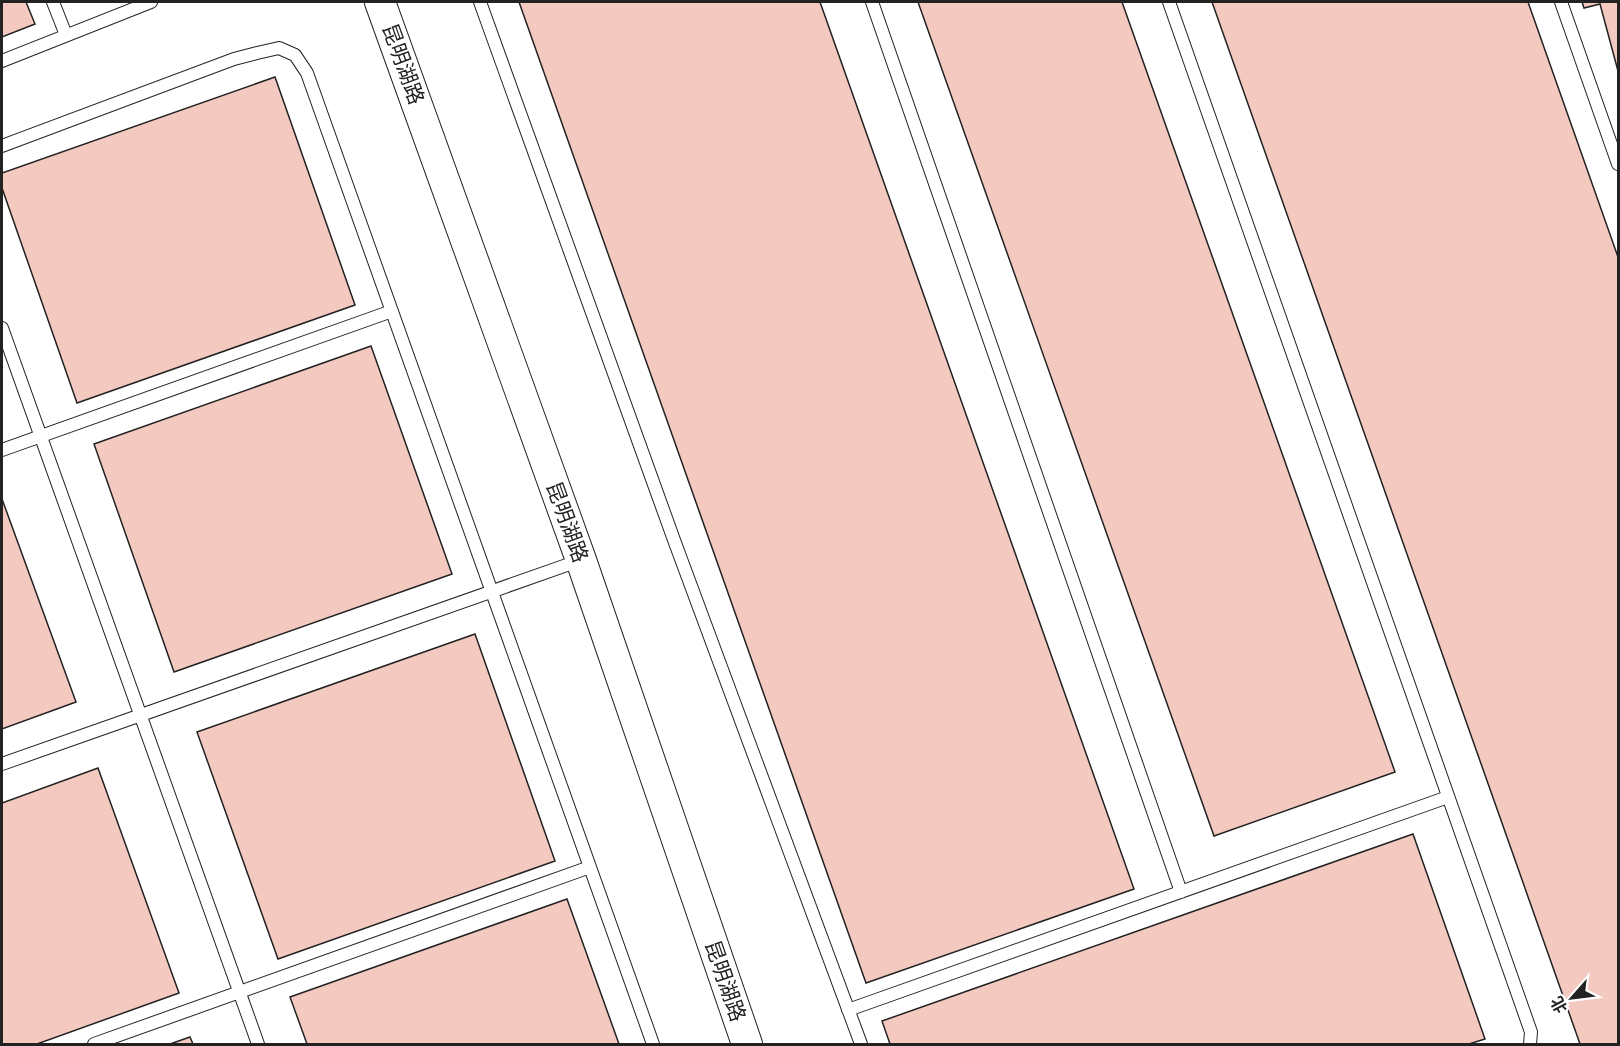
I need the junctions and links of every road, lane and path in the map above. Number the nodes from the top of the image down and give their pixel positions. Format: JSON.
{"nodes":[{"id":1,"x":53,"y":2,"type":"edge"},
{"id":2,"x":151,"y":2,"type":"edge"},
{"id":3,"x":380,"y":2,"type":"edge"},
{"id":4,"x":480,"y":2,"type":"edge"},
{"id":5,"x":872,"y":2,"type":"edge"},
{"id":6,"x":1169,"y":2,"type":"edge"},
{"id":7,"x":1561,"y":2,"type":"edge"},
{"id":8,"x":66,"y":35,"type":"junction"},
{"id":9,"x":2,"y":61,"type":"edge"},
{"id":10,"x":2,"y":146,"type":"edge"},
{"id":11,"x":1618,"y":164,"type":"edge"},
{"id":12,"x":392,"y":311,"type":"junction"},
{"id":13,"x":2,"y":328,"type":"edge"},
{"id":14,"x":40,"y":436,"type":"junction"},
{"id":15,"x":2,"y":450,"type":"edge"},
{"id":16,"x":581,"y":560,"type":"junction"},
{"id":17,"x":492,"y":591,"type":"junction"},
{"id":18,"x":140,"y":715,"type":"junction"},
{"id":19,"x":2,"y":764,"type":"edge"},
{"id":20,"x":1448,"y":797,"type":"junction"},
{"id":21,"x":590,"y":867,"type":"junction"},
{"id":22,"x":1181,"y":892,"type":"junction"},
{"id":23,"x":240,"y":992,"type":"junction"},
{"id":24,"x":848,"y":1010,"type":"junction"},
{"id":25,"x":94,"y":1044,"type":"edge"},
{"id":26,"x":258,"y":1044,"type":"edge"},
{"id":27,"x":653,"y":1044,"type":"edge"},
{"id":28,"x":747,"y":1044,"type":"edge"},
{"id":29,"x":861,"y":1044,"type":"edge"},
{"id":30,"x":1530,"y":1044,"type":"edge"}],
"edges":[{"from":1,"to":8,"type":"lane"},
{"from":2,"to":8,"type":"lane"},
{"from":3,"to":16,"type":"street","name":"昆明湖路"},
{"from":4,"to":24,"type":"lane"},
{"from":5,"to":22,"type":"lane"},
{"from":6,"to":20,"type":"lane"},
{"from":7,"to":11,"type":"lane"},
{"from":8,"to":9,"type":"lane"},
{"from":10,"to":12,"type":"lane"},
{"from":12,"to":14,"type":"lane"},
{"from":12,"to":17,"type":"lane"},
{"from":13,"to":14,"type":"lane"},
{"from":14,"to":15,"type":"lane"},
{"from":14,"to":18,"type":"lane"},
{"from":16,"to":17,"type":"lane"},
{"from":16,"to":28,"type":"street","name":"昆明湖路"},
{"from":17,"to":18,"type":"lane"},
{"from":17,"to":21,"type":"lane"},
{"from":18,"to":19,"type":"lane"},
{"from":18,"to":23,"type":"lane"},
{"from":20,"to":22,"type":"lane"},
{"from":20,"to":30,"type":"lane"},
{"from":21,"to":23,"type":"lane"},
{"from":21,"to":27,"type":"lane"},
{"from":22,"to":24,"type":"lane"},
{"from":23,"to":25,"type":"lane"},
{"from":23,"to":26,"type":"lane"},
{"from":24,"to":29,"type":"lane"}]}
